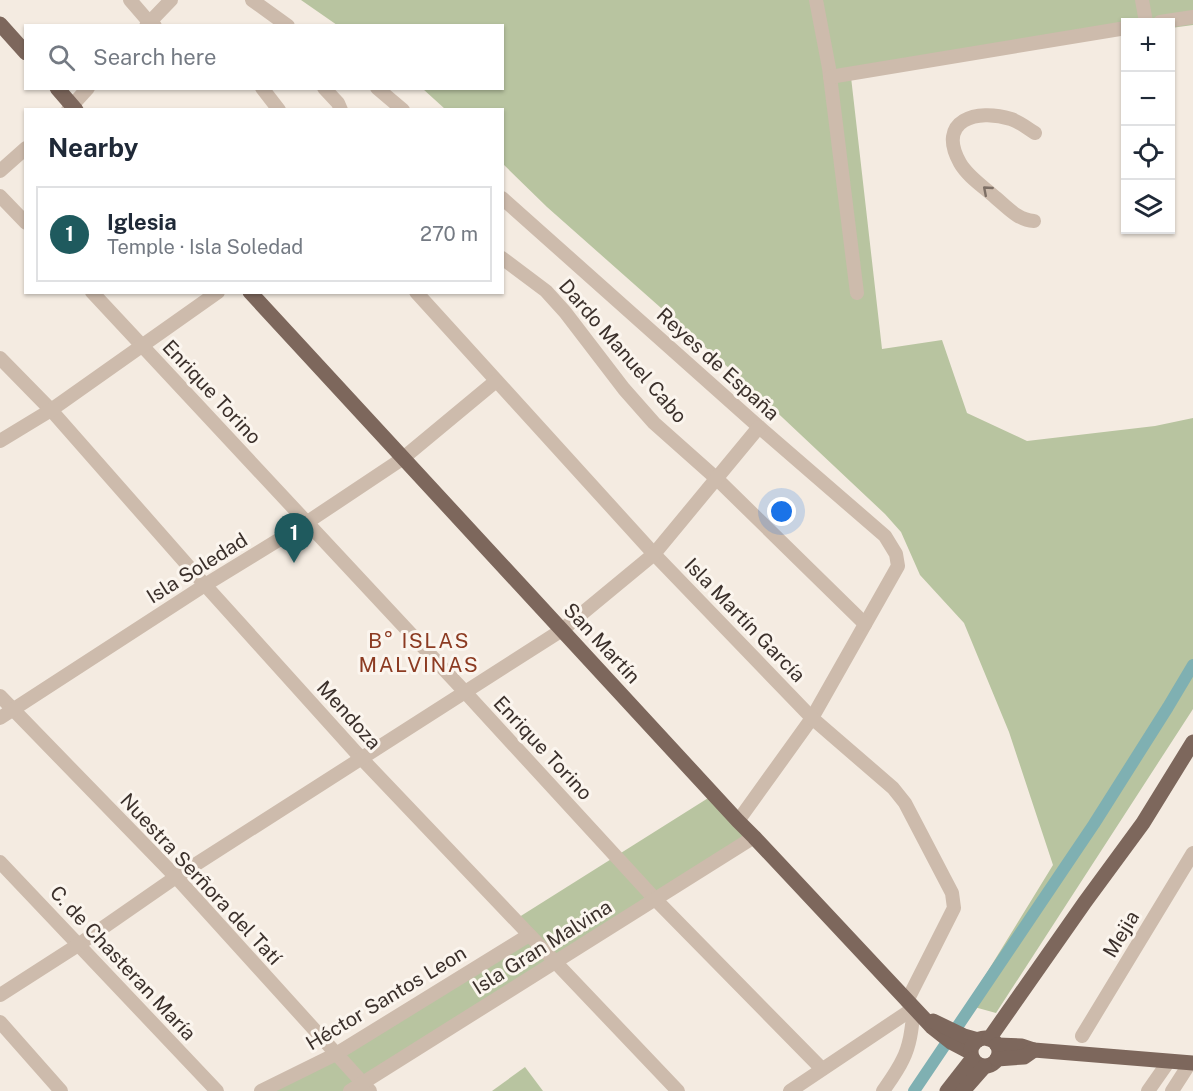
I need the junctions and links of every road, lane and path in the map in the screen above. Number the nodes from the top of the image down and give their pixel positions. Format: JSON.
{"nodes":[{"id":1,"x":130,"y":0,"type":"edge"},
{"id":2,"x":171,"y":0,"type":"edge"},
{"id":3,"x":252,"y":0,"type":"edge"},
{"id":4,"x":816,"y":0,"type":"edge"},
{"id":5,"x":1142,"y":0,"type":"edge"},
{"id":6,"x":1193,"y":17,"type":"edge"},
{"id":7,"x":1145,"y":18,"type":"edge"},
{"id":8,"x":1175,"y":20,"type":"edge"},
{"id":9,"x":0,"y":24,"type":"edge"},
{"id":10,"x":150,"y":24,"type":"edge"},
{"id":11,"x":285,"y":24,"type":"edge"},
{"id":12,"x":1121,"y":29,"type":"edge"},
{"id":13,"x":24,"y":51,"type":"edge"},
{"id":14,"x":830,"y":77,"type":"junction"},
{"id":15,"x":58,"y":90,"type":"edge"},
{"id":16,"x":86,"y":90,"type":"edge"},
{"id":17,"x":264,"y":90,"type":"edge"},
{"id":18,"x":326,"y":90,"type":"edge"},
{"id":19,"x":379,"y":90,"type":"edge"},
{"id":20,"x":72,"y":108,"type":"edge"},
{"id":21,"x":277,"y":108,"type":"edge"},
{"id":22,"x":340,"y":108,"type":"edge"},
{"id":23,"x":401,"y":108,"type":"edge"},
{"id":24,"x":1035,"y":133,"type":"dead end"},
{"id":25,"x":24,"y":150,"type":"edge"},
{"id":26,"x":0,"y":171,"type":"edge"},
{"id":27,"x":0,"y":196,"type":"edge"},
{"id":28,"x":504,"y":200,"type":"edge"},
{"id":29,"x":24,"y":221,"type":"edge"},
{"id":30,"x":1034,"y":221,"type":"dead end"},
{"id":31,"x":504,"y":260,"type":"edge"},
{"id":32,"x":857,"y":292,"type":"dead end"},
{"id":33,"x":94,"y":294,"type":"edge"},
{"id":34,"x":215,"y":294,"type":"edge"},
{"id":35,"x":252,"y":294,"type":"edge"},
{"id":36,"x":418,"y":294,"type":"edge"},
{"id":37,"x":141,"y":345,"type":"junction"},
{"id":38,"x":0,"y":358,"type":"edge"},
{"id":39,"x":496,"y":381,"type":"junction"},
{"id":40,"x":51,"y":410,"type":"junction"},
{"id":41,"x":759,"y":427,"type":"junction"},
{"id":42,"x":0,"y":441,"type":"edge"},
{"id":43,"x":402,"y":459,"type":"junction"},
{"id":44,"x":717,"y":479,"type":"junction"},
{"id":45,"x":306,"y":523,"type":"junction"},
{"id":46,"x":654,"y":554,"type":"junction"},
{"id":47,"x":205,"y":585,"type":"junction"},
{"id":48,"x":865,"y":624,"type":"junction"},
{"id":49,"x":562,"y":630,"type":"junction"},
{"id":50,"x":465,"y":692,"type":"junction"},
{"id":51,"x":0,"y":696,"type":"edge"},
{"id":52,"x":13,"y":710,"type":"junction"},
{"id":53,"x":0,"y":718,"type":"edge"},
{"id":54,"x":812,"y":718,"type":"junction"},
{"id":55,"x":1193,"y":742,"type":"edge"},
{"id":56,"x":362,"y":758,"type":"junction"},
{"id":57,"x":1193,"y":758,"type":"edge"},
{"id":58,"x":738,"y":822,"type":"junction"},
{"id":59,"x":754,"y":837,"type":"junction"},
{"id":60,"x":1193,"y":853,"type":"edge"},
{"id":61,"x":0,"y":862,"type":"edge"},
{"id":62,"x":176,"y":877,"type":"junction"},
{"id":63,"x":655,"y":899,"type":"junction"},
{"id":64,"x":529,"y":935,"type":"junction"},
{"id":65,"x":78,"y":945,"type":"junction"},
{"id":66,"x":554,"y":962,"type":"junction"},
{"id":67,"x":0,"y":995,"type":"edge"},
{"id":68,"x":911,"y":1004,"type":"junction"},
{"id":69,"x":0,"y":1022,"type":"edge"},
{"id":70,"x":1082,"y":1036,"type":"dead end"},
{"id":71,"x":980,"y":1048,"type":"junction"},
{"id":72,"x":336,"y":1054,"type":"junction"},
{"id":73,"x":1169,"y":1061,"type":"junction"},
{"id":74,"x":1191,"y":1063,"type":"edge"},
{"id":75,"x":822,"y":1069,"type":"junction"},
{"id":76,"x":367,"y":1087,"type":"edge"},
{"id":77,"x":62,"y":1091,"type":"edge"},
{"id":78,"x":217,"y":1091,"type":"edge"},
{"id":79,"x":261,"y":1091,"type":"edge"},
{"id":80,"x":350,"y":1091,"type":"edge"},
{"id":81,"x":678,"y":1091,"type":"edge"},
{"id":82,"x":790,"y":1091,"type":"edge"},
{"id":83,"x":883,"y":1091,"type":"edge"},
{"id":84,"x":947,"y":1091,"type":"edge"},
{"id":85,"x":963,"y":1091,"type":"edge"},
{"id":86,"x":1149,"y":1091,"type":"edge"},
{"id":87,"x":1172,"y":1091,"type":"edge"}],
"edges":[{"from":1,"to":10,"type":"street"},
{"from":2,"to":10,"type":"street"},
{"from":3,"to":11,"type":"street"},
{"from":4,"to":14,"type":"street"},
{"from":5,"to":7,"type":"street"},
{"from":6,"to":8,"type":"street"},
{"from":9,"to":13,"type":"main road"},
{"from":12,"to":14,"type":"street"},
{"from":14,"to":32,"type":"street"},
{"from":15,"to":20,"type":"main road"},
{"from":16,"to":20,"type":"street"},
{"from":17,"to":21,"type":"street"},
{"from":18,"to":22,"type":"street"},
{"from":19,"to":23,"type":"street"},
{"from":30,"to":24,"type":"street","one_way":true},
{"from":25,"to":26,"type":"street"},
{"from":27,"to":29,"type":"street"},
{"from":28,"to":41,"type":"street","name":"Reyes de España"},
{"from":31,"to":44,"type":"street","name":"Dardo Manuel Cabo"},
{"from":33,"to":37,"type":"street","name":"Enrique Torino"},
{"from":34,"to":37,"type":"street"},
{"from":35,"to":43,"type":"main road","name":"San Martín"},
{"from":36,"to":39,"type":"street","name":"Isla Martín García"},
{"from":37,"to":40,"type":"street"},
{"from":37,"to":45,"type":"street","name":"Enrique Torino"},
{"from":38,"to":40,"type":"street","name":"Mendoza"},
{"from":39,"to":43,"type":"street","name":"Isla Soledad"},
{"from":39,"to":46,"type":"street","name":"Isla Martín García"},
{"from":40,"to":42,"type":"street"},
{"from":40,"to":47,"type":"street","name":"Mendoza"},
{"from":41,"to":44,"type":"street"},
{"from":41,"to":48,"type":"street","name":"Reyes de España"},
{"from":43,"to":45,"type":"street","name":"Isla Soledad"},
{"from":43,"to":49,"type":"main road","name":"San Martín"},
{"from":44,"to":46,"type":"street"},
{"from":44,"to":48,"type":"street","name":"Dardo Manuel Cabo"},
{"from":45,"to":47,"type":"street","name":"Isla Soledad"},
{"from":45,"to":50,"type":"street","name":"Enrique Torino"},
{"from":46,"to":49,"type":"street"},
{"from":46,"to":54,"type":"street","name":"Isla Martín García"},
{"from":47,"to":52,"type":"street","name":"Isla Soledad"},
{"from":47,"to":56,"type":"street","name":"Mendoza"},
{"from":48,"to":54,"type":"street"},
{"from":49,"to":50,"type":"street"},
{"from":49,"to":58,"type":"main road","name":"San Martín"},
{"from":50,"to":56,"type":"street"},
{"from":50,"to":63,"type":"street","name":"Enrique Torino"},
{"from":51,"to":52,"type":"street","name":"Nuestra Serñora del Tatí"},
{"from":52,"to":53,"type":"street","name":"Isla Soledad"},
{"from":52,"to":62,"type":"street","name":"Nuestra Serñora del Tatí"},
{"from":54,"to":58,"type":"street"},
{"from":54,"to":68,"type":"street","name":"Isla Martín García"},
{"from":55,"to":71,"type":"main road"},
{"from":56,"to":62,"type":"street"},
{"from":56,"to":64,"type":"street","name":"Mendoza"},
{"from":57,"to":71,"type":"main road"},
{"from":58,"to":59,"type":"main road","name":"San Martín"},
{"from":59,"to":63,"type":"street","name":"Isla Gran Malvina"},
{"from":59,"to":68,"type":"main road","name":"San Martín"},
{"from":60,"to":70,"type":"street","name":"Mejia"},
{"from":61,"to":65,"type":"street","name":"C. de Chasteran María"},
{"from":62,"to":65,"type":"street"},
{"from":62,"to":72,"type":"street","name":"Nuestra Serñora del Tatí"},
{"from":63,"to":66,"type":"street","name":"Isla Gran Malvina"},
{"from":63,"to":75,"type":"street","name":"Enrique Torino"},
{"from":64,"to":66,"type":"street","name":"Mendoza"},
{"from":64,"to":72,"type":"street","name":"Héctor Santos Leon"},
{"from":65,"to":67,"type":"street"},
{"from":65,"to":78,"type":"street","name":"C. de Chasteran María"},
{"from":66,"to":76,"type":"street","name":"Isla Gran Malvina"},
{"from":66,"to":81,"type":"street","name":"Mendoza"},
{"from":68,"to":71,"type":"main road","name":"San Martín"},
{"from":68,"to":75,"type":"street"},
{"from":68,"to":83,"type":"street"},
{"from":69,"to":77,"type":"street"},
{"from":71,"to":73,"type":"main road"},
{"from":71,"to":84,"type":"main road"},
{"from":71,"to":85,"type":"main road"},
{"from":72,"to":76,"type":"street","name":"Nuestra Serñora del Tatí"},
{"from":72,"to":79,"type":"street","name":"Héctor Santos Leon"},
{"from":73,"to":74,"type":"main road"},
{"from":73,"to":86,"type":"street"},
{"from":74,"to":87,"type":"street"},
{"from":75,"to":82,"type":"street"},
{"from":76,"to":80,"type":"street","name":"Isla Gran Malvina"}]}
